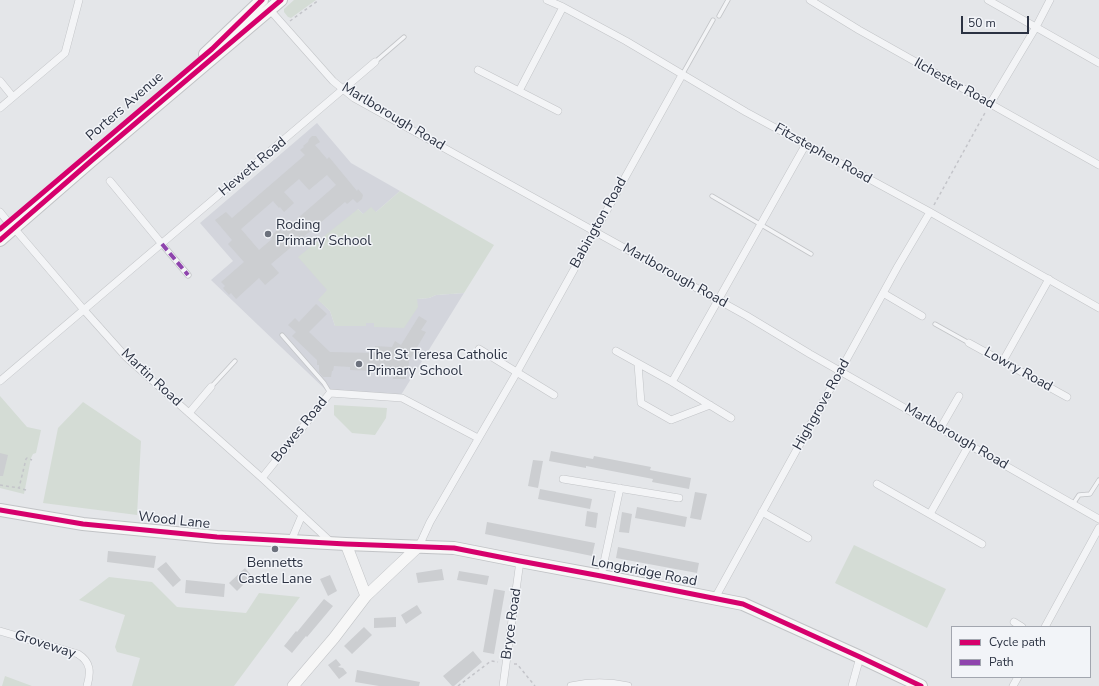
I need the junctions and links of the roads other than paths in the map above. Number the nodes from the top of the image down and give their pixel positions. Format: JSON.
{"nodes":[{"id":1,"x":79,"y":0,"type":"edge"},
{"id":2,"x":262,"y":0,"type":"edge"},
{"id":3,"x":281,"y":0,"type":"edge"},
{"id":4,"x":547,"y":0,"type":"edge"},
{"id":5,"x":728,"y":0,"type":"edge"},
{"id":6,"x":810,"y":0,"type":"edge"},
{"id":7,"x":988,"y":0,"type":"edge"},
{"id":8,"x":1050,"y":0,"type":"edge"},
{"id":9,"x":563,"y":7,"type":"junction"},
{"id":10,"x":270,"y":10,"type":"junction"},
{"id":11,"x":719,"y":16,"type":"dead end"},
{"id":12,"x":713,"y":20,"type":"dead end"},
{"id":13,"x":1036,"y":27,"type":"junction"},
{"id":14,"x":404,"y":37,"type":"dead end"},
{"id":15,"x":375,"y":62,"type":"joint"},
{"id":16,"x":1099,"y":63,"type":"edge"},
{"id":17,"x":478,"y":70,"type":"dead end"},
{"id":18,"x":682,"y":75,"type":"junction"},
{"id":19,"x":0,"y":81,"type":"edge"},
{"id":20,"x":343,"y":90,"type":"junction"},
{"id":21,"x":519,"y":91,"type":"junction"},
{"id":22,"x":13,"y":97,"type":"junction"},
{"id":23,"x":990,"y":104,"type":"junction"},
{"id":24,"x":0,"y":108,"type":"edge"},
{"id":25,"x":558,"y":111,"type":"dead end"},
{"id":26,"x":806,"y":144,"type":"junction"},
{"id":27,"x":1099,"y":165,"type":"edge"},
{"id":28,"x":110,"y":181,"type":"dead end"},
{"id":29,"x":712,"y":196,"type":"dead end"},
{"id":30,"x":0,"y":212,"type":"edge"},
{"id":31,"x":930,"y":212,"type":"junction"},
{"id":32,"x":761,"y":225,"type":"junction"},
{"id":33,"x":7,"y":226,"type":"edge"},
{"id":34,"x":594,"y":232,"type":"junction"},
{"id":35,"x":0,"y":240,"type":"edge"},
{"id":36,"x":162,"y":244,"type":"junction"},
{"id":37,"x":811,"y":254,"type":"dead end"},
{"id":38,"x":188,"y":275,"type":"dead end"},
{"id":39,"x":1048,"y":279,"type":"junction"},
{"id":40,"x":883,"y":293,"type":"junction"},
{"id":41,"x":719,"y":300,"type":"junction"},
{"id":42,"x":1099,"y":308,"type":"edge"},
{"id":43,"x":84,"y":310,"type":"junction"},
{"id":44,"x":922,"y":316,"type":"dead end"},
{"id":45,"x":935,"y":324,"type":"dead end"},
{"id":46,"x":282,"y":335,"type":"dead end"},
{"id":47,"x":968,"y":343,"type":"joint"},
{"id":48,"x":480,"y":349,"type":"dead end"},
{"id":49,"x":616,"y":352,"type":"dead end"},
{"id":50,"x":234,"y":361,"type":"dead end"},
{"id":51,"x":1003,"y":361,"type":"junction"},
{"id":52,"x":638,"y":364,"type":"junction"},
{"id":53,"x":840,"y":371,"type":"junction"},
{"id":54,"x":517,"y":372,"type":"junction"},
{"id":55,"x":0,"y":381,"type":"edge"},
{"id":56,"x":672,"y":382,"type":"junction"},
{"id":57,"x":211,"y":388,"type":"joint"},
{"id":58,"x":330,"y":393,"type":"junction"},
{"id":59,"x":554,"y":395,"type":"dead end"},
{"id":60,"x":958,"y":396,"type":"dead end"},
{"id":61,"x":1067,"y":397,"type":"dead end"},
{"id":62,"x":710,"y":405,"type":"junction"},
{"id":63,"x":189,"y":413,"type":"junction"},
{"id":64,"x":731,"y":418,"type":"dead end"},
{"id":65,"x":940,"y":429,"type":"junction"},
{"id":66,"x":478,"y":438,"type":"junction"},
{"id":67,"x":968,"y":445,"type":"junction"},
{"id":68,"x":262,"y":478,"type":"junction"},
{"id":69,"x":563,"y":479,"type":"dead end"},
{"id":70,"x":1099,"y":480,"type":"edge"},
{"id":71,"x":877,"y":484,"type":"dead end"},
{"id":72,"x":620,"y":488,"type":"junction"},
{"id":73,"x":679,"y":498,"type":"dead end"},
{"id":74,"x":1073,"y":504,"type":"junction"},
{"id":75,"x":0,"y":510,"type":"edge"},
{"id":76,"x":762,"y":512,"type":"junction"},
{"id":77,"x":930,"y":514,"type":"junction"},
{"id":78,"x":302,"y":515,"type":"junction"},
{"id":79,"x":1099,"y":519,"type":"edge"},
{"id":80,"x":1099,"y":528,"type":"edge"},
{"id":81,"x":808,"y":538,"type":"dead end"},
{"id":82,"x":291,"y":541,"type":"junction"},
{"id":83,"x":332,"y":543,"type":"junction"},
{"id":84,"x":346,"y":544,"type":"junction"},
{"id":85,"x":982,"y":544,"type":"dead end"},
{"id":86,"x":419,"y":546,"type":"junction"},
{"id":87,"x":520,"y":561,"type":"junction"},
{"id":88,"x":601,"y":576,"type":"junction"},
{"id":89,"x":366,"y":596,"type":"junction"},
{"id":90,"x":715,"y":598,"type":"junction"},
{"id":91,"x":1014,"y":622,"type":"dead end"},
{"id":92,"x":1020,"y":626,"type":"edge"},
{"id":93,"x":1046,"y":626,"type":"edge"},
{"id":94,"x":0,"y":631,"type":"edge"},
{"id":95,"x":860,"y":657,"type":"junction"},
{"id":96,"x":87,"y":686,"type":"edge"},
{"id":97,"x":293,"y":686,"type":"edge"},
{"id":98,"x":503,"y":686,"type":"edge"},
{"id":99,"x":571,"y":686,"type":"edge"},
{"id":100,"x":628,"y":686,"type":"edge"},
{"id":101,"x":852,"y":686,"type":"edge"},
{"id":102,"x":921,"y":686,"type":"edge"}],
"edges":[{"from":1,"to":22,"type":"street"},
{"from":2,"to":33,"type":"main road","name":"Porters Avenue"},
{"from":3,"to":10,"type":"main road","name":"Porters Avenue"},
{"from":4,"to":9,"type":"street","name":"Fitzstephen Road"},
{"from":5,"to":11,"type":"lane"},
{"from":6,"to":23,"type":"street","name":"Ilchester Road"},
{"from":7,"to":13,"type":"street"},
{"from":8,"to":13,"type":"street"},
{"from":9,"to":18,"type":"street","name":"Fitzstephen Road"},
{"from":9,"to":21,"type":"street"},
{"from":10,"to":20,"type":"street","name":"Marlborough Road"},
{"from":10,"to":33,"type":"main road","name":"Porters Avenue"},
{"from":12,"to":18,"type":"lane"},
{"from":13,"to":16,"type":"street"},
{"from":13,"to":23,"type":"street"},
{"from":14,"to":15,"type":"lane"},
{"from":15,"to":20,"type":"street","name":"Hewett Road"},
{"from":17,"to":21,"type":"street"},
{"from":18,"to":26,"type":"street","name":"Fitzstephen Road"},
{"from":18,"to":34,"type":"street","name":"Babington Road"},
{"from":19,"to":22,"type":"street"},
{"from":20,"to":34,"type":"street","name":"Marlborough Road"},
{"from":20,"to":36,"type":"street","name":"Hewett Road"},
{"from":21,"to":25,"type":"street"},
{"from":22,"to":24,"type":"street"},
{"from":23,"to":27,"type":"street","name":"Ilchester Road"},
{"from":26,"to":31,"type":"street","name":"Fitzstephen Road"},
{"from":26,"to":32,"type":"street"},
{"from":28,"to":36,"type":"street"},
{"from":29,"to":32,"type":"lane"},
{"from":30,"to":33,"type":"street","name":"Martin Road"},
{"from":31,"to":39,"type":"street","name":"Fitzstephen Road"},
{"from":31,"to":40,"type":"street","name":"Highgrove Road"},
{"from":32,"to":37,"type":"lane"},
{"from":32,"to":41,"type":"street"},
{"from":33,"to":35,"type":"main road","name":"Porters Avenue"},
{"from":33,"to":43,"type":"street","name":"Martin Road"},
{"from":34,"to":41,"type":"street","name":"Marlborough Road"},
{"from":34,"to":54,"type":"street","name":"Babington Road"},
{"from":36,"to":38,"type":"street"},
{"from":36,"to":43,"type":"street","name":"Hewett Road"},
{"from":39,"to":42,"type":"street","name":"Fitzstephen Road"},
{"from":39,"to":51,"type":"street"},
{"from":40,"to":44,"type":"street"},
{"from":40,"to":53,"type":"street","name":"Highgrove Road"},
{"from":41,"to":53,"type":"street","name":"Marlborough Road"},
{"from":41,"to":56,"type":"street"},
{"from":43,"to":55,"type":"street","name":"Hewett Road"},
{"from":43,"to":63,"type":"street","name":"Martin Road"},
{"from":45,"to":47,"type":"lane"},
{"from":46,"to":58,"type":"lane"},
{"from":47,"to":51,"type":"street","name":"Lowry Road"},
{"from":48,"to":54,"type":"street"},
{"from":49,"to":52,"type":"street"},
{"from":50,"to":57,"type":"lane"},
{"from":51,"to":61,"type":"street","name":"Lowry Road"},
{"from":52,"to":56,"type":"street"},
{"from":52,"to":62,"type":"street"},
{"from":53,"to":65,"type":"street","name":"Marlborough Road"},
{"from":53,"to":76,"type":"street","name":"Highgrove Road"},
{"from":54,"to":59,"type":"street"},
{"from":54,"to":66,"type":"street","name":"Babington Road"},
{"from":56,"to":62,"type":"street"},
{"from":57,"to":63,"type":"street"},
{"from":58,"to":66,"type":"street","name":"Bowes Road"},
{"from":58,"to":68,"type":"street","name":"Bowes Road"},
{"from":60,"to":65,"type":"street"},
{"from":62,"to":64,"type":"street"},
{"from":63,"to":68,"type":"street","name":"Martin Road"},
{"from":65,"to":67,"type":"street","name":"Marlborough Road"},
{"from":66,"to":86,"type":"street","name":"Babington Road"},
{"from":67,"to":74,"type":"street","name":"Marlborough Road"},
{"from":67,"to":77,"type":"street"},
{"from":68,"to":78,"type":"street","name":"Martin Road"},
{"from":69,"to":72,"type":"street"},
{"from":70,"to":74,"type":"lane"},
{"from":71,"to":77,"type":"street"},
{"from":72,"to":73,"type":"street"},
{"from":72,"to":88,"type":"street"},
{"from":74,"to":79,"type":"street","name":"Marlborough Road"},
{"from":75,"to":82,"type":"main road","name":"Wood Lane"},
{"from":76,"to":81,"type":"street"},
{"from":76,"to":90,"type":"street","name":"Highgrove Road"},
{"from":77,"to":85,"type":"street"},
{"from":78,"to":82,"type":"street"},
{"from":78,"to":83,"type":"street","name":"Martin Road"},
{"from":80,"to":93,"type":"street"},
{"from":82,"to":83,"type":"main road","name":"Wood Lane"},
{"from":83,"to":84,"type":"main road","name":"Wood Lane"},
{"from":84,"to":86,"type":"main road","name":"Longbridge Road"},
{"from":84,"to":89,"type":"main road"},
{"from":86,"to":87,"type":"main road","name":"Longbridge Road"},
{"from":86,"to":89,"type":"main road"},
{"from":87,"to":88,"type":"main road","name":"Longbridge Road"},
{"from":87,"to":98,"type":"street","name":"Bryce Road"},
{"from":88,"to":90,"type":"main road","name":"Longbridge Road"},
{"from":89,"to":97,"type":"main road"},
{"from":90,"to":95,"type":"main road","name":"Longbridge Road"},
{"from":91,"to":92,"type":"street"},
{"from":94,"to":96,"type":"street","name":"Groveway"},
{"from":95,"to":101,"type":"street"},
{"from":95,"to":102,"type":"main road","name":"Longbridge Road"},
{"from":99,"to":100,"type":"street"}]}
